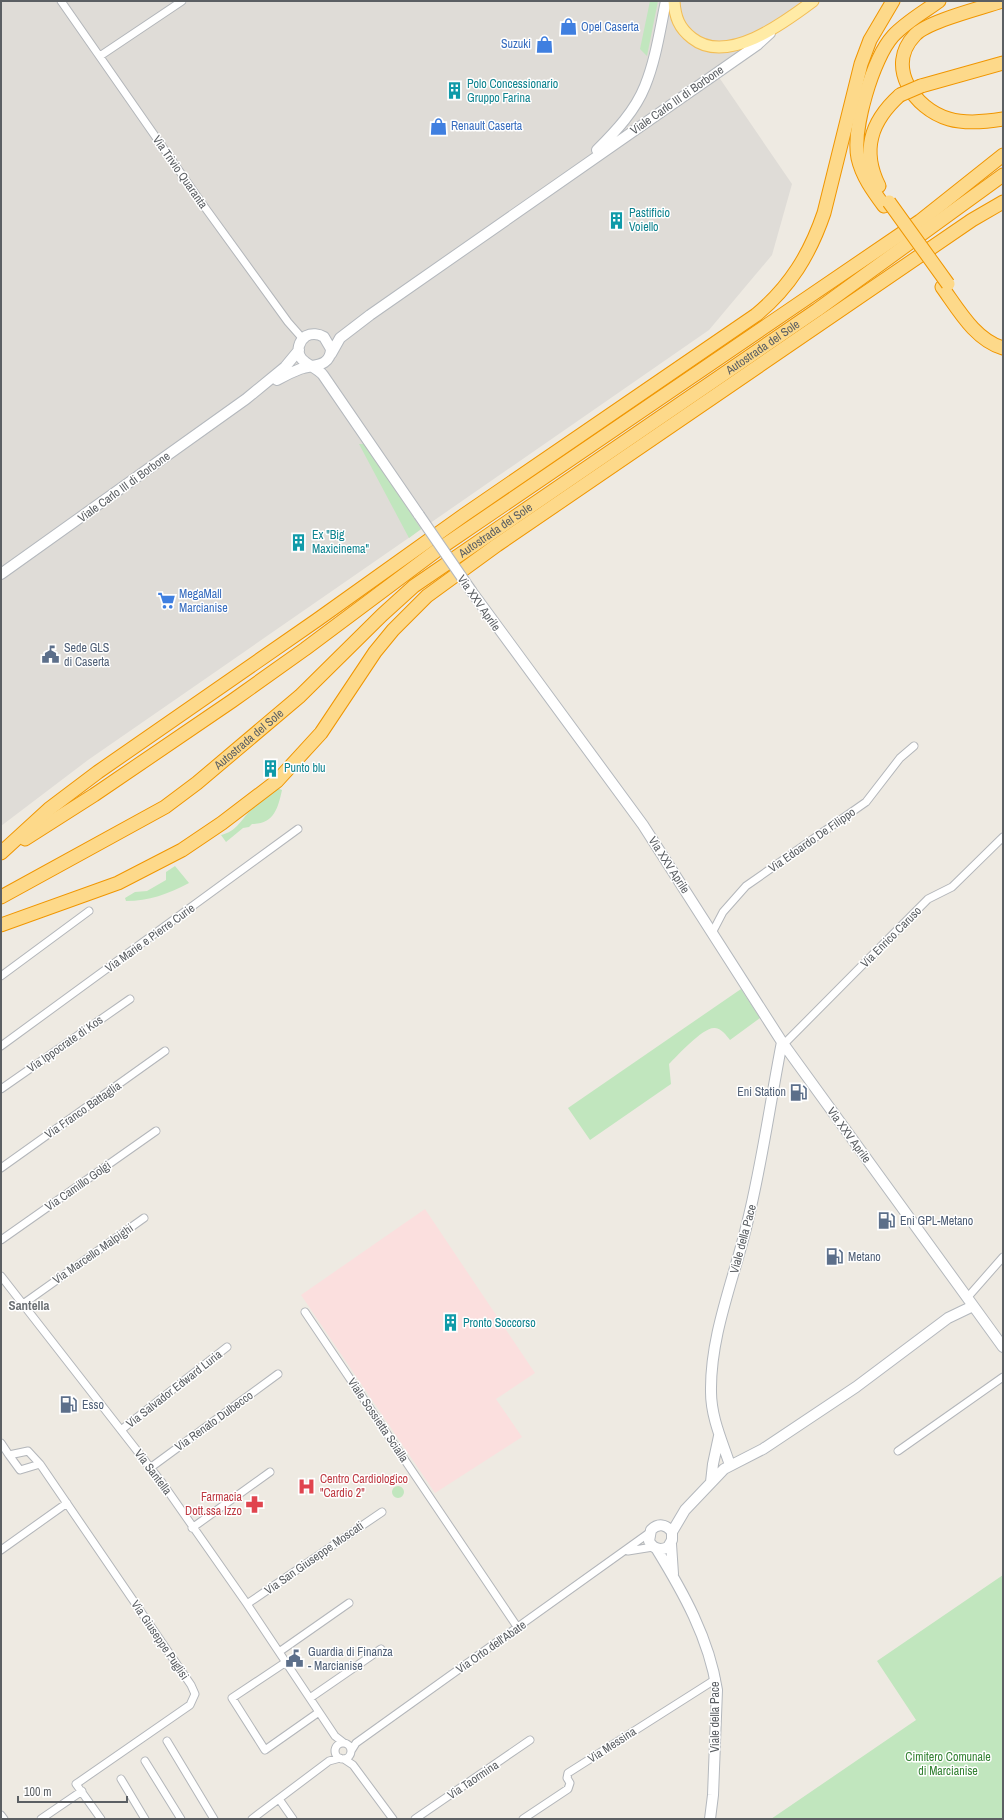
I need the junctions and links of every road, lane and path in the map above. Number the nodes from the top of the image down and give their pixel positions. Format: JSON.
{"nodes":[{"id":1,"x":61,"y":1,"type":"edge"},
{"id":2,"x":182,"y":1,"type":"edge"},
{"id":3,"x":666,"y":1,"type":"edge"},
{"id":4,"x":674,"y":1,"type":"edge"},
{"id":5,"x":813,"y":1,"type":"edge"},
{"id":6,"x":893,"y":1,"type":"edge"},
{"id":7,"x":939,"y":1,"type":"edge"},
{"id":8,"x":1002,"y":1,"type":"edge"},
{"id":9,"x":778,"y":27,"type":"junction"},
{"id":10,"x":100,"y":56,"type":"junction"},
{"id":11,"x":1003,"y":63,"type":"edge"},
{"id":12,"x":1003,"y":119,"type":"edge"},
{"id":13,"x":1003,"y":155,"type":"edge"},
{"id":14,"x":574,"y":172,"type":"junction"},
{"id":15,"x":1003,"y":175,"type":"edge"},
{"id":16,"x":1003,"y":202,"type":"edge"},
{"id":17,"x":887,"y":204,"type":"junction"},
{"id":18,"x":945,"y":285,"type":"junction"},
{"id":19,"x":370,"y":315,"type":"junction"},
{"id":20,"x":320,"y":335,"type":"junction"},
{"id":21,"x":303,"y":339,"type":"junction"},
{"id":22,"x":1003,"y":341,"type":"edge"},
{"id":23,"x":1003,"y":348,"type":"edge"},
{"id":24,"x":299,"y":350,"type":"junction"},
{"id":25,"x":330,"y":356,"type":"junction"},
{"id":26,"x":312,"y":366,"type":"junction"},
{"id":27,"x":331,"y":386,"type":"junction"},
{"id":28,"x":246,"y":399,"type":"junction"},
{"id":29,"x":1,"y":574,"type":"edge"},
{"id":30,"x":914,"y":746,"type":"dead end"},
{"id":31,"x":298,"y":829,"type":"dead end"},
{"id":32,"x":1003,"y":837,"type":"edge"},
{"id":33,"x":1,"y":853,"type":"edge"},
{"id":34,"x":1,"y":897,"type":"edge"},
{"id":35,"x":89,"y":911,"type":"dead end"},
{"id":36,"x":1,"y":925,"type":"edge"},
{"id":37,"x":712,"y":933,"type":"junction"},
{"id":38,"x":1,"y":976,"type":"edge"},
{"id":39,"x":130,"y":999,"type":"dead end"},
{"id":40,"x":783,"y":1044,"type":"junction"},
{"id":41,"x":1,"y":1046,"type":"edge"},
{"id":42,"x":165,"y":1052,"type":"dead end"},
{"id":43,"x":1,"y":1089,"type":"edge"},
{"id":44,"x":156,"y":1131,"type":"dead end"},
{"id":45,"x":1,"y":1168,"type":"edge"},
{"id":46,"x":144,"y":1218,"type":"dead end"},
{"id":47,"x":1,"y":1240,"type":"edge"},
{"id":48,"x":1003,"y":1257,"type":"edge"},
{"id":49,"x":1,"y":1276,"type":"edge"},
{"id":50,"x":970,"y":1302,"type":"junction"},
{"id":51,"x":23,"y":1304,"type":"junction"},
{"id":52,"x":305,"y":1312,"type":"dead end"},
{"id":53,"x":227,"y":1347,"type":"dead end"},
{"id":54,"x":1003,"y":1347,"type":"edge"},
{"id":55,"x":278,"y":1374,"type":"dead end"},
{"id":56,"x":1003,"y":1377,"type":"edge"},
{"id":57,"x":121,"y":1430,"type":"junction"},
{"id":58,"x":719,"y":1436,"type":"junction"},
{"id":59,"x":1,"y":1443,"type":"edge"},
{"id":60,"x":898,"y":1451,"type":"dead end"},
{"id":61,"x":9,"y":1455,"type":"junction"},
{"id":62,"x":40,"y":1464,"type":"junction"},
{"id":63,"x":730,"y":1465,"type":"junction"},
{"id":64,"x":150,"y":1468,"type":"junction"},
{"id":65,"x":270,"y":1472,"type":"dead end"},
{"id":66,"x":711,"y":1482,"type":"junction"},
{"id":67,"x":67,"y":1503,"type":"junction"},
{"id":68,"x":685,"y":1510,"type":"junction"},
{"id":69,"x":382,"y":1512,"type":"dead end"},
{"id":70,"x":662,"y":1525,"type":"junction"},
{"id":71,"x":192,"y":1528,"type":"junction"},
{"id":72,"x":672,"y":1532,"type":"junction"},
{"id":73,"x":649,"y":1533,"type":"junction"},
{"id":74,"x":671,"y":1544,"type":"junction"},
{"id":75,"x":654,"y":1548,"type":"junction"},
{"id":76,"x":1,"y":1550,"type":"edge"},
{"id":77,"x":626,"y":1551,"type":"junction"},
{"id":78,"x":673,"y":1576,"type":"junction"},
{"id":79,"x":349,"y":1603,"type":"dead end"},
{"id":80,"x":247,"y":1604,"type":"junction"},
{"id":81,"x":518,"y":1628,"type":"junction"},
{"id":82,"x":381,"y":1650,"type":"dead end"},
{"id":83,"x":280,"y":1652,"type":"junction"},
{"id":84,"x":286,"y":1662,"type":"junction"},
{"id":85,"x":716,"y":1679,"type":"junction"},
{"id":86,"x":310,"y":1698,"type":"junction"},
{"id":87,"x":319,"y":1712,"type":"junction"},
{"id":88,"x":335,"y":1736,"type":"junction"},
{"id":89,"x":530,"y":1740,"type":"dead end"},
{"id":90,"x":167,"y":1741,"type":"dead end"},
{"id":91,"x":356,"y":1742,"type":"junction"},
{"id":92,"x":345,"y":1744,"type":"junction"},
{"id":93,"x":336,"y":1749,"type":"junction"},
{"id":94,"x":346,"y":1756,"type":"junction"},
{"id":95,"x":145,"y":1761,"type":"dead end"},
{"id":96,"x":329,"y":1761,"type":"junction"},
{"id":97,"x":121,"y":1779,"type":"dead end"},
{"id":98,"x":82,"y":1792,"type":"junction"},
{"id":99,"x":279,"y":1799,"type":"junction"},
{"id":100,"x":1,"y":1815,"type":"edge"},
{"id":101,"x":4,"y":1819,"type":"edge"},
{"id":102,"x":41,"y":1819,"type":"edge"},
{"id":103,"x":101,"y":1819,"type":"edge"},
{"id":104,"x":145,"y":1819,"type":"edge"},
{"id":105,"x":181,"y":1819,"type":"edge"},
{"id":106,"x":214,"y":1819,"type":"edge"},
{"id":107,"x":252,"y":1819,"type":"edge"},
{"id":108,"x":293,"y":1819,"type":"edge"},
{"id":109,"x":393,"y":1819,"type":"edge"},
{"id":110,"x":415,"y":1819,"type":"edge"},
{"id":111,"x":523,"y":1819,"type":"edge"},
{"id":112,"x":710,"y":1819,"type":"edge"}],
"edges":[{"from":1,"to":10,"type":"street","name":"Via Trivio Quaranta"},
{"from":2,"to":10,"type":"street"},
{"from":3,"to":14,"type":"street","name":"Viale Carlo III di Borbone"},
{"from":4,"to":9,"type":"main road"},
{"from":5,"to":9,"type":"main road"},
{"from":6,"to":33,"type":"highway"},
{"from":7,"to":17,"type":"highway"},
{"from":8,"to":12,"type":"highway"},
{"from":9,"to":14,"type":"street","name":"Viale Carlo III di Borbone"},
{"from":10,"to":21,"type":"street","name":"Via Trivio Quaranta"},
{"from":11,"to":17,"type":"highway","bridge":true},
{"from":13,"to":33,"type":"highway","name":"Autostrada del Sole"},
{"from":14,"to":19,"type":"street","name":"Viale Carlo III di Borbone"},
{"from":15,"to":34,"type":"highway","name":"Autostrada del Sole"},
{"from":16,"to":36,"type":"highway"},
{"from":17,"to":18,"type":"highway","bridge":true},
{"from":18,"to":22,"type":"highway"},
{"from":18,"to":23,"type":"highway"},
{"from":19,"to":20,"type":"street","name":"Viale Carlo III di Borbone"},
{"from":19,"to":25,"type":"street","name":"Viale Carlo III di Borbone"},
{"from":20,"to":21,"type":"street","name":"Viale Carlo III di Borbone"},
{"from":20,"to":25,"type":"street"},
{"from":21,"to":24,"type":"street","name":"Viale Carlo III di Borbone"},
{"from":24,"to":26,"type":"street"},
{"from":24,"to":28,"type":"street","name":"Viale Carlo III di Borbone"},
{"from":25,"to":26,"type":"street","name":"Viale Carlo III di Borbone"},
{"from":25,"to":27,"type":"street","name":"Via XXV Aprile"},
{"from":26,"to":27,"type":"street","name":"Via XXV Aprile"},
{"from":26,"to":28,"type":"street","name":"Viale Carlo III di Borbone"},
{"from":27,"to":37,"type":"street","name":"Via XXV Aprile","bridge":true},
{"from":28,"to":29,"type":"street","name":"Viale Carlo III di Borbone"},
{"from":30,"to":37,"type":"street","name":"Via Edoardo De Filippo"},
{"from":31,"to":41,"type":"street","name":"Via Marie e Pierre Curie"},
{"from":32,"to":40,"type":"street","name":"Via Enrico Caruso"},
{"from":35,"to":38,"type":"street"},
{"from":37,"to":40,"type":"street","name":"Via XXV Aprile"},
{"from":39,"to":43,"type":"street","name":"Via Ippocrate di Kos"},
{"from":40,"to":50,"type":"street","name":"Via XXV Aprile"},
{"from":40,"to":58,"type":"street","name":"Viale della Pace"},
{"from":42,"to":45,"type":"street","name":"Via Franco Battaglia"},
{"from":44,"to":47,"type":"street","name":"Via Camillo Golgi"},
{"from":46,"to":51,"type":"street","name":"Via Marcello Malpighi"},
{"from":48,"to":50,"type":"street"},
{"from":49,"to":51,"type":"street","name":"Via Santella"},
{"from":50,"to":54,"type":"street","name":"Via XXV Aprile"},
{"from":50,"to":63,"type":"street"},
{"from":51,"to":57,"type":"street","name":"Via Santella"},
{"from":52,"to":81,"type":"street","name":"Viale Sossietta Scialla"},
{"from":53,"to":57,"type":"street","name":"Via Salvador Edward Luria"},
{"from":55,"to":64,"type":"street","name":"Via Renato Dulbecco"},
{"from":56,"to":60,"type":"street"},
{"from":57,"to":64,"type":"street","name":"Via Santella"},
{"from":58,"to":63,"type":"street"},
{"from":58,"to":66,"type":"street"},
{"from":59,"to":61,"type":"street"},
{"from":61,"to":62,"type":"street","name":"Via Giuseppe Puglisi"},
{"from":61,"to":62,"type":"street"},
{"from":62,"to":67,"type":"street","name":"Via Giuseppe Puglisi"},
{"from":63,"to":66,"type":"street"},
{"from":64,"to":71,"type":"street","name":"Via Santella"},
{"from":65,"to":71,"type":"street"},
{"from":66,"to":68,"type":"street"},
{"from":67,"to":76,"type":"street"},
{"from":67,"to":98,"type":"street","name":"Via Giuseppe Puglisi"},
{"from":68,"to":70,"type":"street"},
{"from":68,"to":72,"type":"street"},
{"from":69,"to":80,"type":"street","name":"Via San Giuseppe Moscati"},
{"from":70,"to":72,"type":"street"},
{"from":70,"to":73,"type":"street"},
{"from":71,"to":80,"type":"street","name":"Via Santella"},
{"from":72,"to":74,"type":"street"},
{"from":73,"to":75,"type":"street"},
{"from":73,"to":77,"type":"street","name":"Via Orto dell'Abate"},
{"from":74,"to":75,"type":"street"},
{"from":74,"to":78,"type":"street","name":"Viale della Pace"},
{"from":75,"to":77,"type":"street"},
{"from":75,"to":78,"type":"street","name":"Viale della Pace"},
{"from":77,"to":81,"type":"street","name":"Via Orto dell'Abate"},
{"from":78,"to":85,"type":"street","name":"Viale della Pace"},
{"from":79,"to":83,"type":"street"},
{"from":80,"to":83,"type":"street","name":"Via Santella"},
{"from":81,"to":91,"type":"street","name":"Via Orto dell'Abate"},
{"from":82,"to":86,"type":"street"},
{"from":83,"to":84,"type":"street","name":"Via Santella"},
{"from":84,"to":86,"type":"street","name":"Via Santella"},
{"from":84,"to":87,"type":"street"},
{"from":85,"to":111,"type":"street","name":"Via Messina"},
{"from":85,"to":112,"type":"street","name":"Viale della Pace"},
{"from":86,"to":87,"type":"street","name":"Via Santella"},
{"from":87,"to":88,"type":"street","name":"Via Santella"},
{"from":88,"to":92,"type":"street","name":"Via Santella"},
{"from":88,"to":93,"type":"street","name":"Via Santella"},
{"from":89,"to":110,"type":"street","name":"Via Taormina"},
{"from":90,"to":106,"type":"street"},
{"from":91,"to":92,"type":"street","name":"Via Orto dell'Abate"},
{"from":91,"to":94,"type":"street","name":"Via Orto dell'Abate"},
{"from":92,"to":93,"type":"street","name":"Via Orto dell'Abate"},
{"from":92,"to":94,"type":"street","name":"Via Santella"},
{"from":93,"to":94,"type":"street"},
{"from":93,"to":96,"type":"street"},
{"from":94,"to":96,"type":"street"},
{"from":94,"to":109,"type":"street"},
{"from":95,"to":105,"type":"street"},
{"from":96,"to":99,"type":"street"},
{"from":97,"to":104,"type":"street"},
{"from":98,"to":102,"type":"street"},
{"from":98,"to":103,"type":"street"},
{"from":99,"to":107,"type":"street"},
{"from":99,"to":108,"type":"street"},
{"from":100,"to":101,"type":"street"}]}
